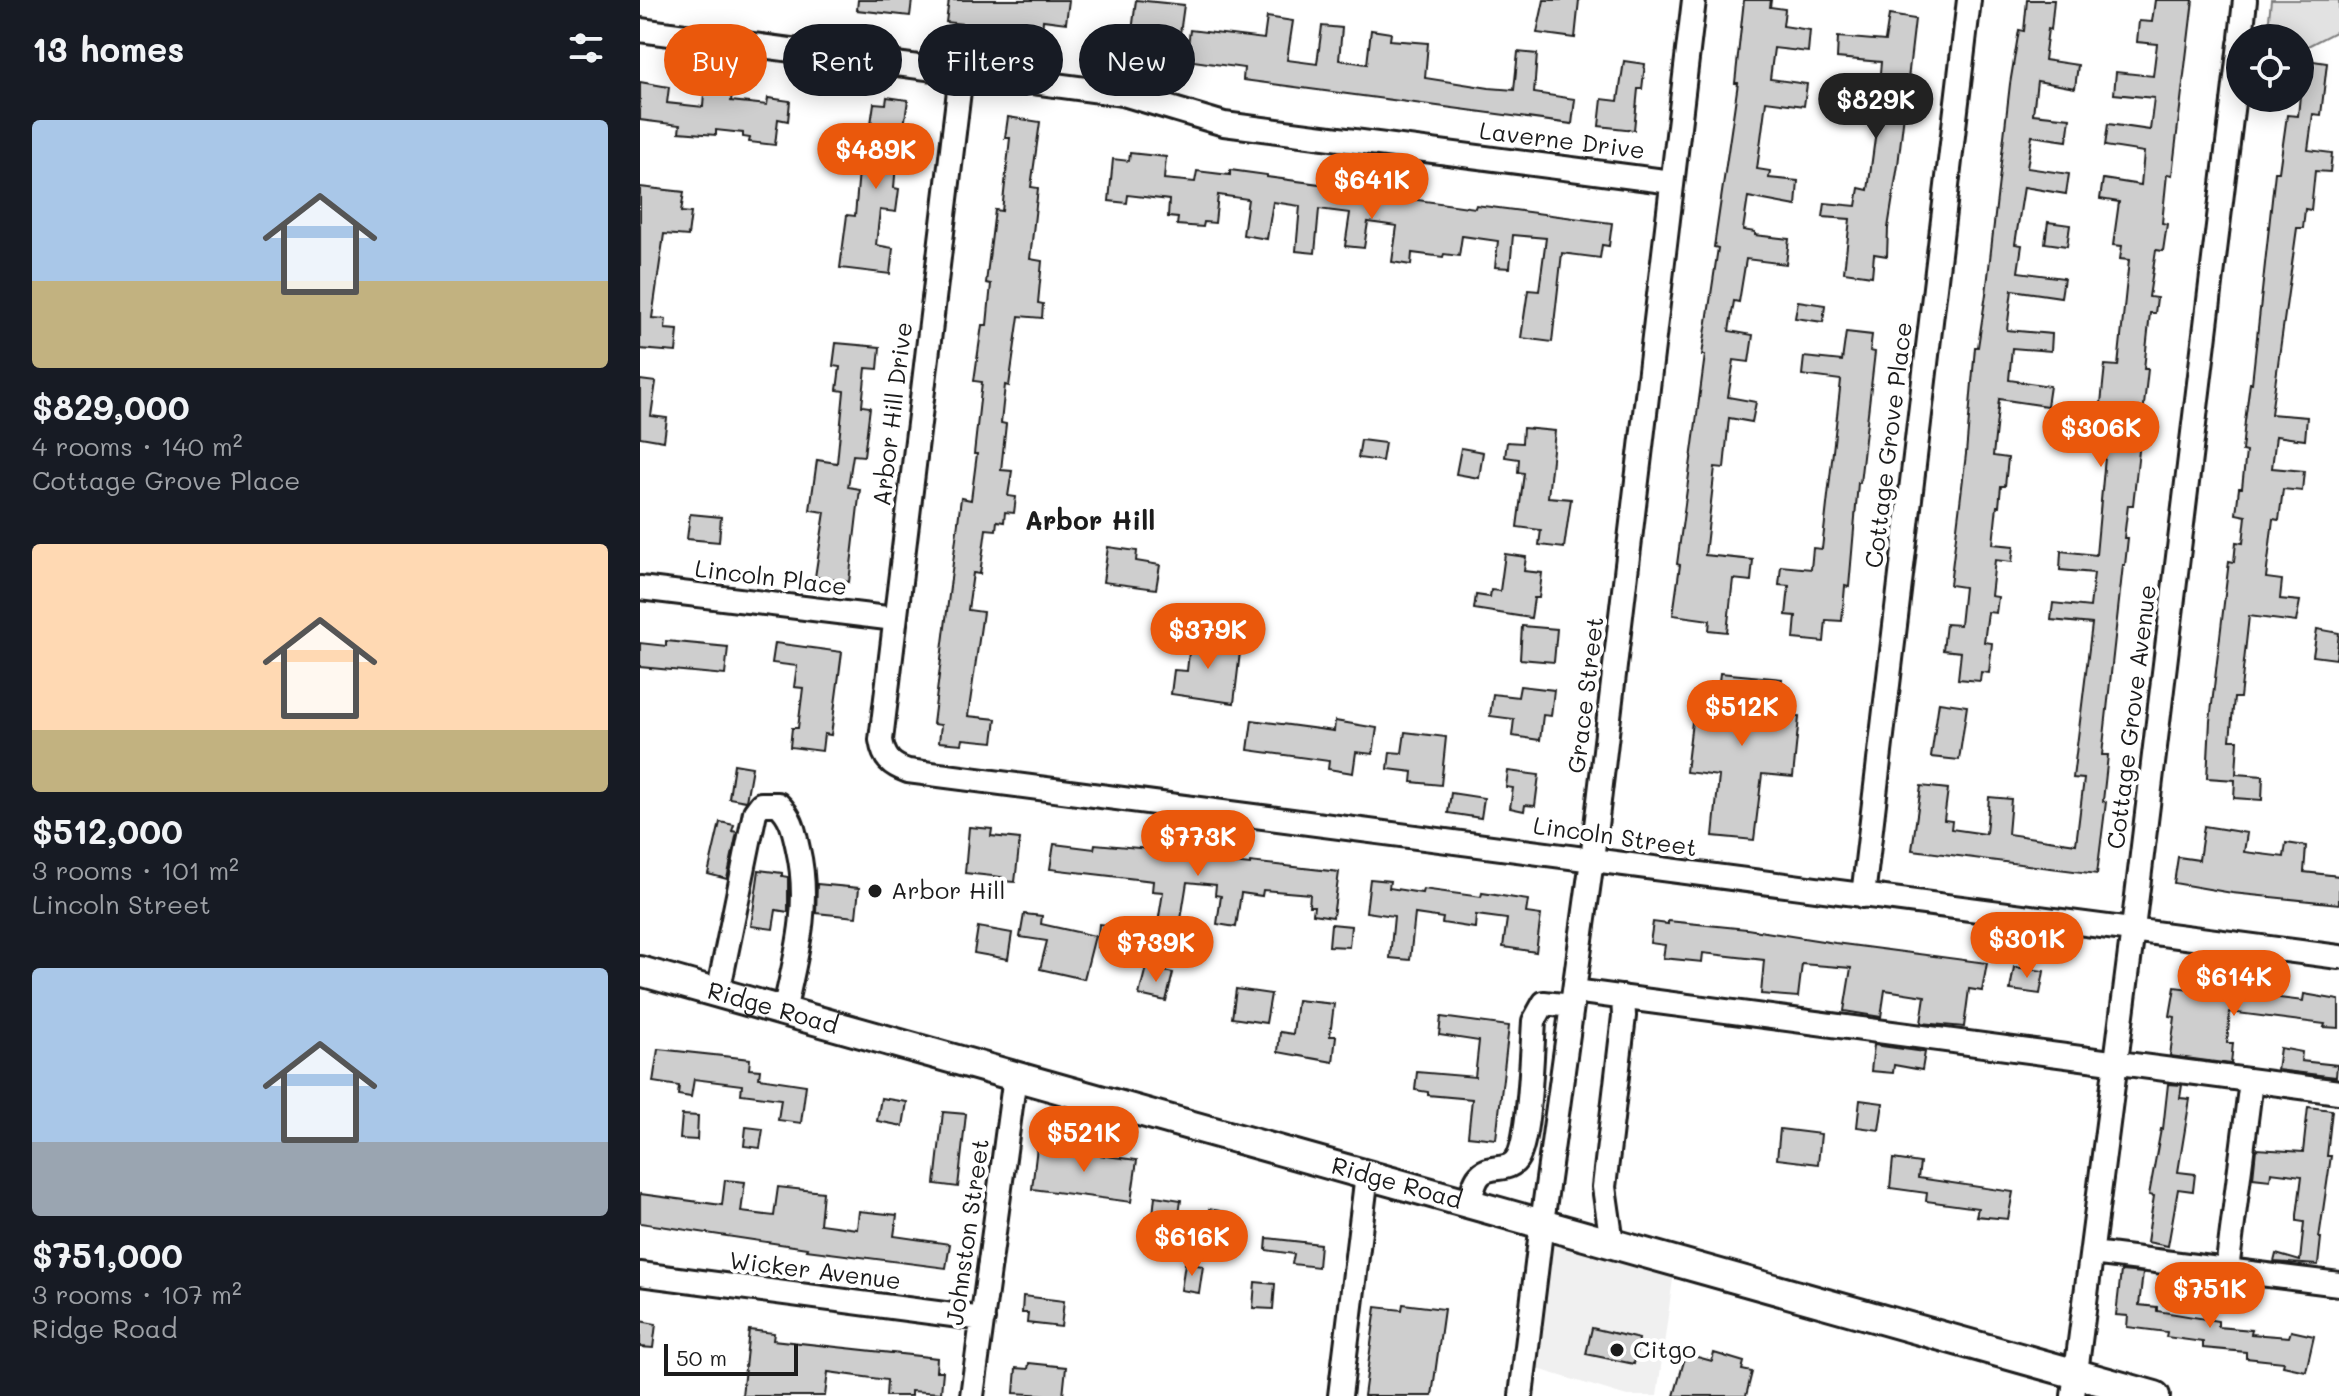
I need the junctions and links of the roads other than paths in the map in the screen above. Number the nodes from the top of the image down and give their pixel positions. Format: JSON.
{"nodes":[{"id":1,"x":1694,"y":0,"type":"edge"},
{"id":2,"x":1969,"y":0,"type":"edge"},
{"id":3,"x":2245,"y":0,"type":"edge"},
{"id":4,"x":2242,"y":24,"type":"edge"},
{"id":5,"x":640,"y":30,"type":"edge"},
{"id":6,"x":918,"y":68,"type":"edge"},
{"id":7,"x":1063,"y":87,"type":"edge"},
{"id":8,"x":958,"y":96,"type":"edge"},
{"id":9,"x":2231,"y":112,"type":"edge"},
{"id":10,"x":1672,"y":182,"type":"junction"},
{"id":11,"x":640,"y":588,"type":"edge"},
{"id":12,"x":895,"y":619,"type":"junction"},
{"id":13,"x":887,"y":760,"type":"joint"},
{"id":14,"x":1592,"y":860,"type":"junction"},
{"id":15,"x":1863,"y":896,"type":"junction"},
{"id":16,"x":2133,"y":929,"type":"junction"},
{"id":17,"x":2339,"y":957,"type":"edge"},
{"id":18,"x":640,"y":971,"type":"edge"},
{"id":19,"x":718,"y":993,"type":"junction"},
{"id":20,"x":1623,"y":997,"type":"junction"},
{"id":21,"x":1573,"y":998,"type":"junction"},
{"id":22,"x":784,"y":1011,"type":"junction"},
{"id":23,"x":2116,"y":1064,"type":"junction"},
{"id":24,"x":1015,"y":1076,"type":"junction"},
{"id":25,"x":2251,"y":1081,"type":"junction"},
{"id":26,"x":2339,"y":1092,"type":"edge"},
{"id":27,"x":1367,"y":1174,"type":"junction"},
{"id":28,"x":1469,"y":1203,"type":"junction"},
{"id":29,"x":1542,"y":1223,"type":"junction"},
{"id":30,"x":1612,"y":1243,"type":"junction"},
{"id":31,"x":2092,"y":1253,"type":"junction"},
{"id":32,"x":2227,"y":1270,"type":"junction"},
{"id":33,"x":640,"y":1274,"type":"edge"},
{"id":34,"x":2339,"y":1284,"type":"edge"},
{"id":35,"x":983,"y":1319,"type":"junction"},
{"id":36,"x":2075,"y":1385,"type":"edge"},
{"id":37,"x":972,"y":1396,"type":"edge"},
{"id":38,"x":1340,"y":1396,"type":"edge"},
{"id":39,"x":1521,"y":1396,"type":"edge"},
{"id":40,"x":2155,"y":1396,"type":"edge"}],
"edges":[{"from":1,"to":10,"type":"street","name":"Grace Street"},
{"from":2,"to":15,"type":"street","name":"Cottage Grove Place"},
{"from":3,"to":4,"type":"street","name":"Cottage Grove Avenue"},
{"from":5,"to":6,"type":"street","name":"Laverne Drive"},
{"from":7,"to":10,"type":"street","name":"Laverne Drive"},
{"from":8,"to":12,"type":"street","name":"Arbor Hill Drive"},
{"from":9,"to":16,"type":"street","name":"Cottage Grove Avenue"},
{"from":10,"to":14,"type":"street","name":"Grace Street"},
{"from":11,"to":12,"type":"street","name":"Lincoln Place"},
{"from":12,"to":13,"type":"street","name":"Arbor Hill Drive"},
{"from":13,"to":14,"type":"street","name":"Lincoln Street"},
{"from":14,"to":15,"type":"street","name":"Lincoln Street"},
{"from":14,"to":21,"type":"street","name":"Grace Street"},
{"from":15,"to":16,"type":"street","name":"Lincoln Street"},
{"from":16,"to":17,"type":"street","name":"Lincoln Street"},
{"from":16,"to":23,"type":"street","name":"Cottage Grove Avenue"},
{"from":18,"to":19,"type":"main road","name":"Ridge Road"},
{"from":19,"to":22,"type":"main road","name":"Ridge Road"},
{"from":19,"to":22,"type":"street"},
{"from":20,"to":21,"type":"street"},
{"from":20,"to":23,"type":"street"},
{"from":20,"to":30,"type":"street"},
{"from":21,"to":28,"type":"street"},
{"from":21,"to":29,"type":"street","name":"Grace Street"},
{"from":22,"to":24,"type":"main road","name":"Ridge Road"},
{"from":23,"to":25,"type":"street"},
{"from":23,"to":31,"type":"street","name":"Cottage Grove Avenue"},
{"from":24,"to":27,"type":"main road","name":"Ridge Road"},
{"from":24,"to":35,"type":"street","name":"Johnston Street"},
{"from":25,"to":26,"type":"street"},
{"from":25,"to":32,"type":"street"},
{"from":27,"to":28,"type":"main road","name":"Ridge Road"},
{"from":27,"to":38,"type":"street"},
{"from":28,"to":29,"type":"main road","name":"Ridge Road"},
{"from":29,"to":30,"type":"main road","name":"Ridge Road"},
{"from":29,"to":39,"type":"street","name":"Grace Street"},
{"from":30,"to":36,"type":"main road","name":"Ridge Road"},
{"from":31,"to":32,"type":"street"},
{"from":31,"to":36,"type":"street","name":"Cottage Grove Avenue"},
{"from":32,"to":34,"type":"street"},
{"from":33,"to":35,"type":"street","name":"Wicker Avenue"},
{"from":35,"to":37,"type":"street","name":"Johnston Street"},
{"from":36,"to":40,"type":"main road","name":"Ridge Road"}]}
